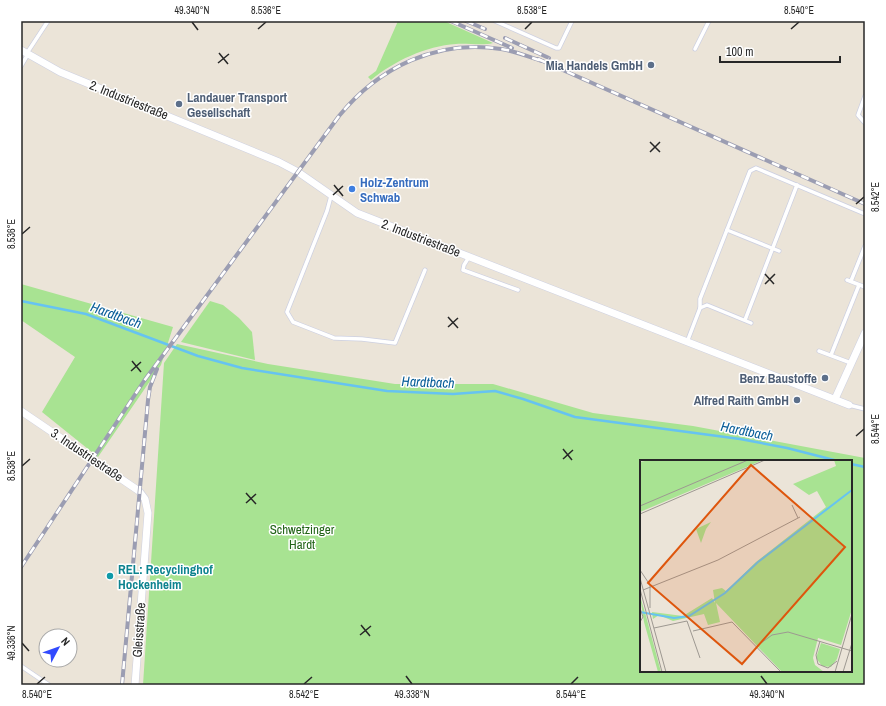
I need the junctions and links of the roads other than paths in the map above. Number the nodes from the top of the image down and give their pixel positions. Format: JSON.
{"nodes":[{"id":1,"x":48,"y":21,"type":"edge"},
{"id":2,"x":495,"y":21,"type":"edge"},
{"id":3,"x":572,"y":21,"type":"edge"},
{"id":4,"x":709,"y":21,"type":"edge"},
{"id":5,"x":695,"y":49,"type":"dead end"},
{"id":6,"x":25,"y":52,"type":"edge"},
{"id":7,"x":21,"y":66,"type":"edge"},
{"id":8,"x":865,"y":96,"type":"edge"},
{"id":9,"x":865,"y":123,"type":"edge"},
{"id":10,"x":797,"y":185,"type":"junction"},
{"id":11,"x":331,"y":196,"type":"junction"},
{"id":12,"x":865,"y":214,"type":"edge"},
{"id":13,"x":727,"y":230,"type":"junction"},
{"id":14,"x":865,"y":246,"type":"edge"},
{"id":15,"x":773,"y":249,"type":"junction"},
{"id":16,"x":779,"y":251,"type":"dead end"},
{"id":17,"x":469,"y":257,"type":"junction"},
{"id":18,"x":425,"y":270,"type":"dead end"},
{"id":19,"x":847,"y":280,"type":"dead end"},
{"id":20,"x":851,"y":282,"type":"junction"},
{"id":21,"x":859,"y":285,"type":"junction"},
{"id":22,"x":865,"y":287,"type":"edge"},
{"id":23,"x":518,"y":290,"type":"dead end"},
{"id":24,"x":700,"y":308,"type":"junction"},
{"id":25,"x":745,"y":320,"type":"junction"},
{"id":26,"x":751,"y":323,"type":"dead end"},
{"id":27,"x":865,"y":334,"type":"edge"},
{"id":28,"x":687,"y":342,"type":"junction"},
{"id":29,"x":819,"y":351,"type":"dead end"},
{"id":30,"x":831,"y":355,"type":"junction"},
{"id":31,"x":851,"y":363,"type":"junction"},
{"id":32,"x":835,"y":399,"type":"junction"},
{"id":33,"x":849,"y":405,"type":"joint"},
{"id":34,"x":865,"y":409,"type":"edge"},
{"id":35,"x":21,"y":411,"type":"edge"},
{"id":36,"x":147,"y":504,"type":"joint"},
{"id":37,"x":21,"y":666,"type":"edge"},
{"id":38,"x":49,"y":685,"type":"edge"},
{"id":39,"x":135,"y":685,"type":"edge"}],
"edges":[{"from":1,"to":6,"type":"lane"},
{"from":2,"to":3,"type":"lane"},
{"from":4,"to":5,"type":"lane"},
{"from":6,"to":7,"type":"lane"},
{"from":6,"to":11,"type":"street","name":"2. Industriestraße"},
{"from":8,"to":9,"type":"lane"},
{"from":10,"to":12,"type":"lane"},
{"from":10,"to":13,"type":"lane"},
{"from":10,"to":15,"type":"lane"},
{"from":11,"to":17,"type":"street","name":"2. Industriestraße"},
{"from":11,"to":18,"type":"lane"},
{"from":13,"to":15,"type":"lane"},
{"from":13,"to":24,"type":"lane"},
{"from":14,"to":20,"type":"lane"},
{"from":15,"to":16,"type":"lane"},
{"from":15,"to":25,"type":"lane"},
{"from":17,"to":23,"type":"lane"},
{"from":17,"to":28,"type":"street","name":"2. Industriestraße"},
{"from":19,"to":20,"type":"lane"},
{"from":20,"to":21,"type":"lane"},
{"from":21,"to":22,"type":"lane"},
{"from":21,"to":30,"type":"lane"},
{"from":24,"to":25,"type":"lane"},
{"from":24,"to":28,"type":"lane"},
{"from":25,"to":26,"type":"lane"},
{"from":27,"to":31,"type":"street"},
{"from":28,"to":32,"type":"street","name":"2. Industriestraße"},
{"from":29,"to":30,"type":"lane"},
{"from":30,"to":31,"type":"lane"},
{"from":31,"to":32,"type":"street"},
{"from":32,"to":33,"type":"street","name":"2. Industriestraße"},
{"from":33,"to":34,"type":"lane"},
{"from":35,"to":36,"type":"street","name":"3. Industriestraße"},
{"from":36,"to":39,"type":"street","name":"Gleisstraße"},
{"from":37,"to":38,"type":"lane"}]}
